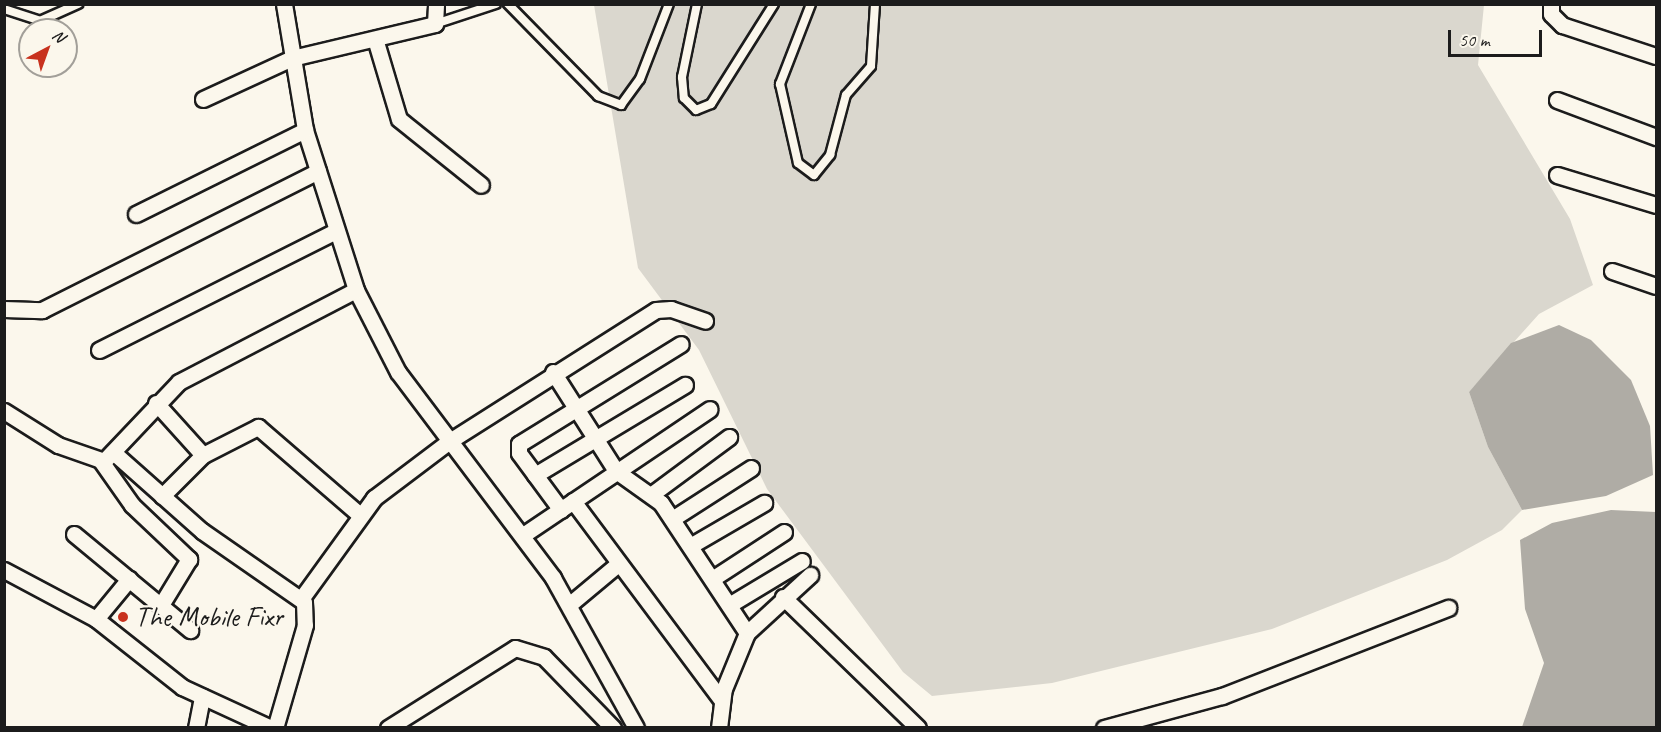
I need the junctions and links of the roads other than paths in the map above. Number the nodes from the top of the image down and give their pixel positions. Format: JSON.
{"nodes":[{"id":1,"x":78,"y":4,"type":"edge"},
{"id":2,"x":284,"y":4,"type":"edge"},
{"id":3,"x":436,"y":4,"type":"edge"},
{"id":4,"x":496,"y":4,"type":"edge"},
{"id":5,"x":508,"y":4,"type":"edge"},
{"id":6,"x":669,"y":4,"type":"edge"},
{"id":7,"x":697,"y":4,"type":"edge"},
{"id":8,"x":774,"y":4,"type":"edge"},
{"id":9,"x":811,"y":4,"type":"edge"},
{"id":10,"x":875,"y":4,"type":"edge"},
{"id":11,"x":1551,"y":4,"type":"edge"},
{"id":12,"x":4,"y":9,"type":"edge"},
{"id":13,"x":435,"y":24,"type":"junction"},
{"id":14,"x":376,"y":42,"type":"junction"},
{"id":15,"x":1656,"y":56,"type":"edge"},
{"id":16,"x":292,"y":58,"type":"junction"},
{"id":17,"x":203,"y":99,"type":"dead end"},
{"id":18,"x":1557,"y":100,"type":"dead end"},
{"id":19,"x":305,"y":130,"type":"junction"},
{"id":20,"x":1656,"y":137,"type":"edge"},
{"id":21,"x":318,"y":171,"type":"junction"},
{"id":22,"x":1557,"y":175,"type":"dead end"},
{"id":23,"x":481,"y":185,"type":"dead end"},
{"id":24,"x":1656,"y":206,"type":"edge"},
{"id":25,"x":136,"y":214,"type":"dead end"},
{"id":26,"x":336,"y":231,"type":"junction"},
{"id":27,"x":1612,"y":271,"type":"dead end"},
{"id":28,"x":1656,"y":286,"type":"edge"},
{"id":29,"x":356,"y":290,"type":"junction"},
{"id":30,"x":4,"y":309,"type":"edge"},
{"id":31,"x":705,"y":321,"type":"dead end"},
{"id":32,"x":681,"y":344,"type":"dead end"},
{"id":33,"x":99,"y":350,"type":"dead end"},
{"id":34,"x":553,"y":372,"type":"junction"},
{"id":35,"x":685,"y":385,"type":"dead end"},
{"id":36,"x":156,"y":403,"type":"junction"},
{"id":37,"x":576,"y":408,"type":"junction"},
{"id":38,"x":710,"y":409,"type":"dead end"},
{"id":39,"x":4,"y":411,"type":"edge"},
{"id":40,"x":729,"y":437,"type":"dead end"},
{"id":41,"x":595,"y":439,"type":"junction"},
{"id":42,"x":448,"y":442,"type":"junction"},
{"id":43,"x":203,"y":455,"type":"junction"},
{"id":44,"x":107,"y":457,"type":"junction"},
{"id":45,"x":751,"y":468,"type":"dead end"},
{"id":46,"x":616,"y":471,"type":"junction"},
{"id":47,"x":535,"y":475,"type":"junction"},
{"id":48,"x":652,"y":494,"type":"junction"},
{"id":49,"x":168,"y":501,"type":"junction"},
{"id":50,"x":764,"y":503,"type":"dead end"},
{"id":51,"x":567,"y":506,"type":"junction"},
{"id":52,"x":360,"y":515,"type":"junction"},
{"id":53,"x":672,"y":519,"type":"junction"},
{"id":54,"x":154,"y":525,"type":"junction"},
{"id":55,"x":784,"y":532,"type":"dead end"},
{"id":56,"x":74,"y":534,"type":"dead end"},
{"id":57,"x":523,"y":535,"type":"junction"},
{"id":58,"x":690,"y":546,"type":"junction"},
{"id":59,"x":802,"y":561,"type":"dead end"},
{"id":60,"x":618,"y":564,"type":"junction"},
{"id":61,"x":4,"y":570,"type":"edge"},
{"id":62,"x":810,"y":575,"type":"dead end"},
{"id":63,"x":129,"y":579,"type":"junction"},
{"id":64,"x":711,"y":579,"type":"junction"},
{"id":65,"x":783,"y":597,"type":"junction"},
{"id":66,"x":301,"y":599,"type":"junction"},
{"id":67,"x":570,"y":604,"type":"junction"},
{"id":68,"x":161,"y":605,"type":"junction"},
{"id":69,"x":729,"y":605,"type":"junction"},
{"id":70,"x":1448,"y":608,"type":"dead end"},
{"id":71,"x":96,"y":619,"type":"junction"},
{"id":72,"x":190,"y":630,"type":"dead end"},
{"id":73,"x":747,"y":633,"type":"junction"},
{"id":74,"x":202,"y":697,"type":"junction"},
{"id":75,"x":723,"y":700,"type":"junction"},
{"id":76,"x":195,"y":728,"type":"edge"},
{"id":77,"x":273,"y":728,"type":"edge"},
{"id":78,"x":388,"y":728,"type":"edge"},
{"id":79,"x":613,"y":728,"type":"edge"},
{"id":80,"x":636,"y":728,"type":"edge"},
{"id":81,"x":719,"y":728,"type":"edge"},
{"id":82,"x":918,"y":728,"type":"edge"},
{"id":83,"x":1104,"y":728,"type":"edge"}],
"edges":[{"from":1,"to":12,"type":"lane"},
{"from":2,"to":16,"type":"street"},
{"from":3,"to":13,"type":"street"},
{"from":4,"to":13,"type":"lane"},
{"from":5,"to":6,"type":"lane"},
{"from":7,"to":8,"type":"lane"},
{"from":9,"to":10,"type":"lane"},
{"from":11,"to":15,"type":"street"},
{"from":13,"to":14,"type":"street"},
{"from":14,"to":16,"type":"street"},
{"from":14,"to":23,"type":"street"},
{"from":16,"to":17,"type":"street"},
{"from":16,"to":19,"type":"street"},
{"from":18,"to":20,"type":"street"},
{"from":19,"to":21,"type":"street"},
{"from":19,"to":25,"type":"street"},
{"from":21,"to":26,"type":"street"},
{"from":21,"to":30,"type":"street"},
{"from":22,"to":24,"type":"street"},
{"from":26,"to":29,"type":"street"},
{"from":26,"to":33,"type":"street"},
{"from":27,"to":28,"type":"street"},
{"from":29,"to":36,"type":"street"},
{"from":29,"to":42,"type":"street"},
{"from":31,"to":34,"type":"street"},
{"from":32,"to":37,"type":"street"},
{"from":34,"to":37,"type":"street"},
{"from":34,"to":42,"type":"street"},
{"from":35,"to":41,"type":"street"},
{"from":36,"to":43,"type":"street"},
{"from":36,"to":44,"type":"street"},
{"from":37,"to":41,"type":"street"},
{"from":37,"to":47,"type":"street"},
{"from":38,"to":46,"type":"street"},
{"from":39,"to":44,"type":"street"},
{"from":40,"to":48,"type":"street"},
{"from":41,"to":46,"type":"street"},
{"from":41,"to":47,"type":"street"},
{"from":42,"to":52,"type":"street"},
{"from":42,"to":57,"type":"street"},
{"from":43,"to":49,"type":"street"},
{"from":43,"to":52,"type":"street"},
{"from":44,"to":49,"type":"street"},
{"from":44,"to":54,"type":"street"},
{"from":45,"to":53,"type":"street"},
{"from":46,"to":48,"type":"street"},
{"from":46,"to":51,"type":"street"},
{"from":47,"to":51,"type":"street"},
{"from":48,"to":53,"type":"street"},
{"from":49,"to":54,"type":"street"},
{"from":49,"to":66,"type":"street"},
{"from":50,"to":58,"type":"street"},
{"from":51,"to":57,"type":"street"},
{"from":51,"to":60,"type":"street"},
{"from":52,"to":66,"type":"street"},
{"from":53,"to":58,"type":"street"},
{"from":54,"to":68,"type":"street"},
{"from":55,"to":64,"type":"street"},
{"from":56,"to":63,"type":"street"},
{"from":57,"to":67,"type":"street"},
{"from":58,"to":64,"type":"street"},
{"from":59,"to":69,"type":"street"},
{"from":60,"to":67,"type":"street"},
{"from":60,"to":75,"type":"street"},
{"from":61,"to":71,"type":"street"},
{"from":62,"to":65,"type":"street"},
{"from":63,"to":68,"type":"street"},
{"from":63,"to":71,"type":"street"},
{"from":64,"to":69,"type":"street"},
{"from":65,"to":73,"type":"street"},
{"from":65,"to":82,"type":"street"},
{"from":66,"to":77,"type":"street"},
{"from":67,"to":80,"type":"street"},
{"from":68,"to":72,"type":"street"},
{"from":69,"to":73,"type":"street"},
{"from":70,"to":83,"type":"street"},
{"from":71,"to":74,"type":"street"},
{"from":73,"to":75,"type":"street"},
{"from":74,"to":76,"type":"street"},
{"from":74,"to":77,"type":"street"},
{"from":75,"to":81,"type":"street"},
{"from":78,"to":79,"type":"street"}]}
